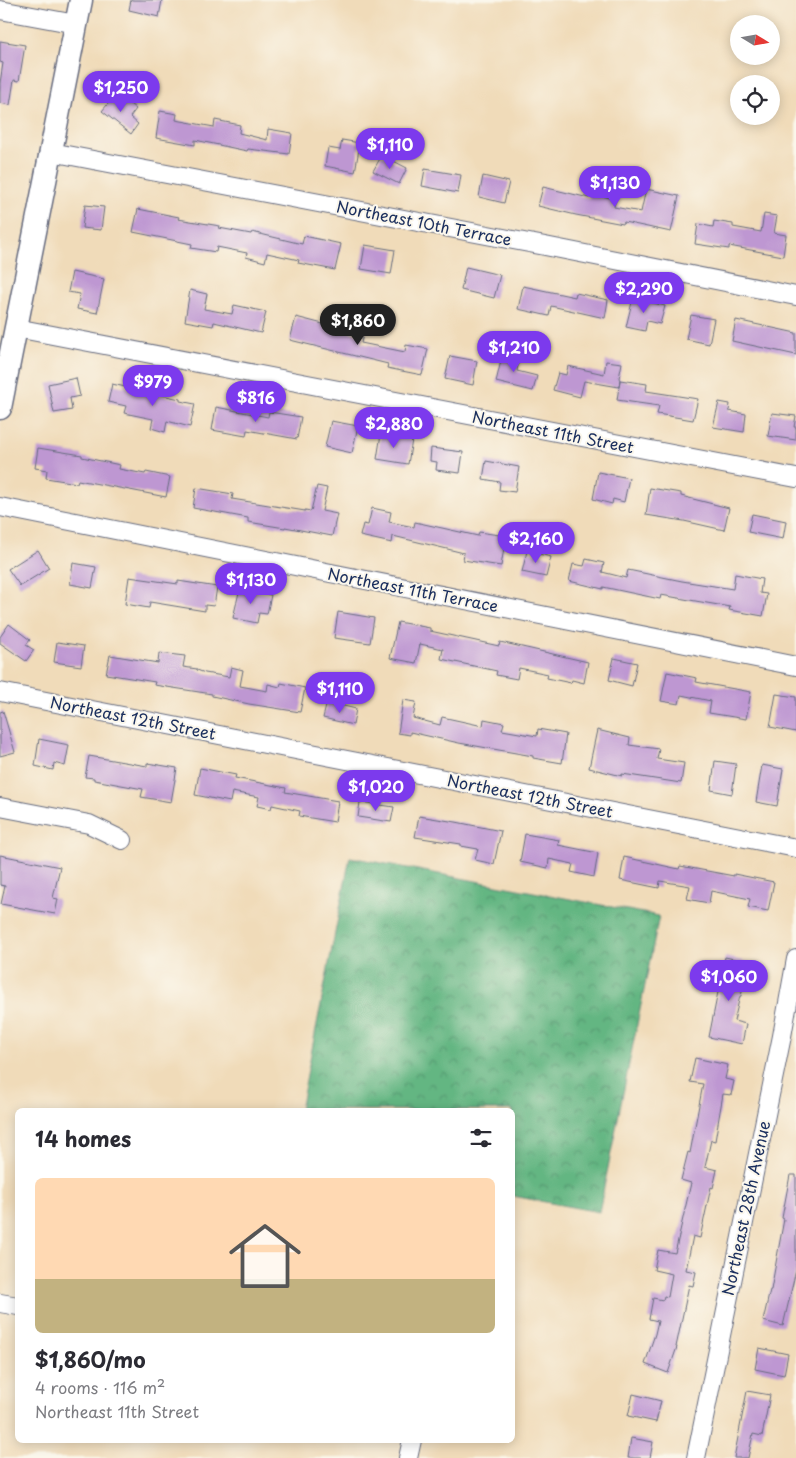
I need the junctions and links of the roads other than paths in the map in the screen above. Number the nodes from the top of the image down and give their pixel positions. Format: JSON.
{"nodes":[{"id":1,"x":81,"y":0,"type":"edge"},
{"id":2,"x":0,"y":10,"type":"edge"},
{"id":3,"x":76,"y":24,"type":"junction"},
{"id":4,"x":51,"y":152,"type":"junction"},
{"id":5,"x":796,"y":296,"type":"edge"},
{"id":6,"x":16,"y":328,"type":"junction"},
{"id":7,"x":0,"y":408,"type":"edge"},
{"id":8,"x":796,"y":478,"type":"edge"},
{"id":9,"x":0,"y":507,"type":"edge"},
{"id":10,"x":796,"y":666,"type":"edge"},
{"id":11,"x":0,"y":692,"type":"edge"},
{"id":12,"x":0,"y":807,"type":"edge"},
{"id":13,"x":122,"y":840,"type":"dead end"},
{"id":14,"x":796,"y":848,"type":"edge"},
{"id":15,"x":796,"y":959,"type":"edge"},
{"id":16,"x":789,"y":1038,"type":"edge"},
{"id":17,"x":0,"y":1303,"type":"edge"},
{"id":18,"x":15,"y":1306,"type":"edge"},
{"id":19,"x":411,"y":1443,"type":"edge"},
{"id":20,"x":408,"y":1458,"type":"edge"},
{"id":21,"x":696,"y":1458,"type":"edge"}],
"edges":[{"from":1,"to":3,"type":"main road"},
{"from":2,"to":3,"type":"street"},
{"from":3,"to":4,"type":"main road"},
{"from":4,"to":5,"type":"street","name":"Northeast 10th Terrace"},
{"from":4,"to":6,"type":"main road"},
{"from":6,"to":7,"type":"main road"},
{"from":6,"to":8,"type":"street","name":"Northeast 11th Street"},
{"from":9,"to":10,"type":"street","name":"Northeast 11th Terrace"},
{"from":11,"to":14,"type":"street","name":"Northeast 12th Street"},
{"from":12,"to":13,"type":"street"},
{"from":15,"to":16,"type":"street","name":"Northeast 28th Avenue"},
{"from":16,"to":21,"type":"street","name":"Northeast 28th Avenue"},
{"from":17,"to":18,"type":"street"},
{"from":19,"to":20,"type":"street"}]}
